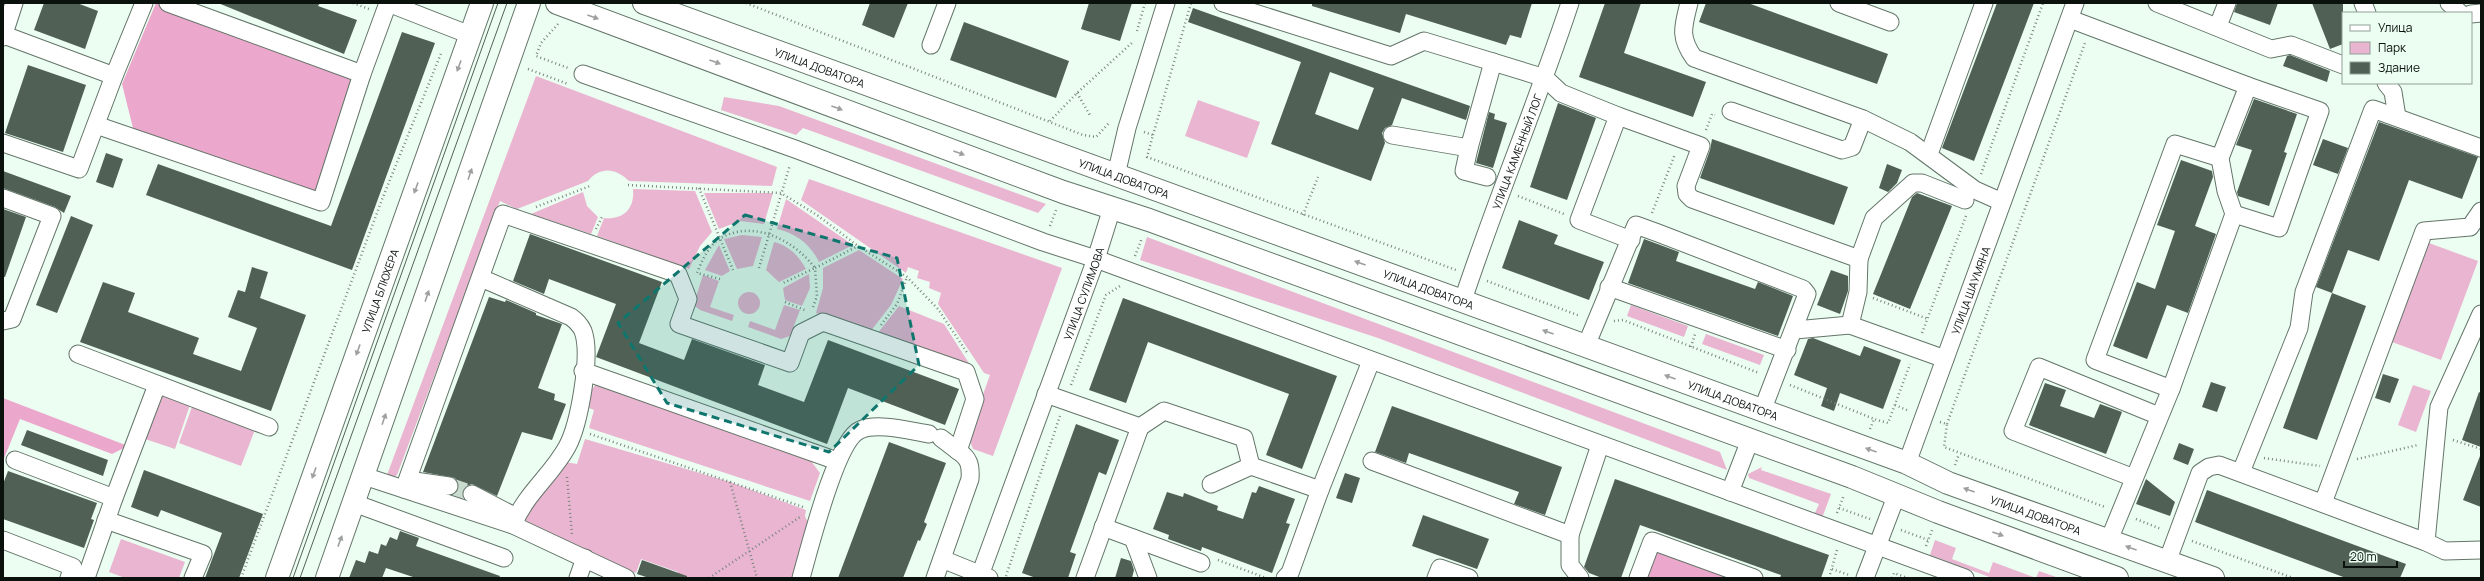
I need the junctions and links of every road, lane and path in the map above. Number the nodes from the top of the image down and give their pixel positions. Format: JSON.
{"nodes":[{"id":1,"x":14,"y":3,"type":"edge"},
{"id":2,"x":144,"y":3,"type":"edge"},
{"id":3,"x":168,"y":3,"type":"edge"},
{"id":4,"x":388,"y":3,"type":"edge"},
{"id":5,"x":482,"y":3,"type":"edge"},
{"id":6,"x":529,"y":3,"type":"edge"},
{"id":7,"x":644,"y":3,"type":"edge"},
{"id":8,"x":746,"y":3,"type":"edge"},
{"id":9,"x":947,"y":3,"type":"edge"},
{"id":10,"x":1145,"y":3,"type":"edge"},
{"id":11,"x":1166,"y":3,"type":"edge"},
{"id":12,"x":1191,"y":3,"type":"edge"},
{"id":13,"x":1223,"y":3,"type":"edge"},
{"id":14,"x":1570,"y":3,"type":"edge"},
{"id":15,"x":1689,"y":3,"type":"edge"},
{"id":16,"x":1839,"y":3,"type":"edge"},
{"id":17,"x":1984,"y":3,"type":"edge"},
{"id":18,"x":2043,"y":3,"type":"edge"},
{"id":19,"x":2075,"y":3,"type":"edge"},
{"id":20,"x":2157,"y":3,"type":"edge"},
{"id":21,"x":2227,"y":3,"type":"edge"},
{"id":22,"x":2449,"y":3,"type":"edge"},
{"id":23,"x":559,"y":12,"type":"edge"},
{"id":24,"x":2459,"y":12,"type":"edge"},
{"id":25,"x":2070,"y":19,"type":"junction"},
{"id":26,"x":1890,"y":22,"type":"dead end"},
{"id":27,"x":2218,"y":26,"type":"junction"},
{"id":28,"x":2090,"y":27,"type":"junction"},
{"id":29,"x":461,"y":32,"type":"junction"},
{"id":30,"x":3,"y":36,"type":"edge"},
{"id":31,"x":1134,"y":41,"type":"junction"},
{"id":32,"x":931,"y":45,"type":"dead end"},
{"id":33,"x":1132,"y":49,"type":"dead end"},
{"id":34,"x":1493,"y":62,"type":"junction"},
{"id":35,"x":2342,"y":65,"type":"edge"},
{"id":36,"x":362,"y":74,"type":"junction"},
{"id":37,"x":583,"y":74,"type":"joint"},
{"id":38,"x":114,"y":76,"type":"junction"},
{"id":39,"x":1545,"y":78,"type":"junction"},
{"id":40,"x":2387,"y":84,"type":"edge"},
{"id":41,"x":2248,"y":86,"type":"junction"},
{"id":42,"x":1077,"y":93,"type":"junction"},
{"id":43,"x":1731,"y":111,"type":"joint"},
{"id":44,"x":1112,"y":115,"type":"dead end"},
{"id":45,"x":1618,"y":116,"type":"junction"},
{"id":46,"x":1091,"y":117,"type":"dead end"},
{"id":47,"x":2397,"y":117,"type":"junction"},
{"id":48,"x":1863,"y":119,"type":"junction"},
{"id":49,"x":1050,"y":121,"type":"junction"},
{"id":50,"x":96,"y":125,"type":"junction"},
{"id":51,"x":1153,"y":135,"type":"dead end"},
{"id":52,"x":1392,"y":135,"type":"dead end"},
{"id":53,"x":1682,"y":139,"type":"junction"},
{"id":54,"x":3,"y":143,"type":"edge"},
{"id":55,"x":1701,"y":146,"type":"junction"},
{"id":56,"x":1469,"y":148,"type":"junction"},
{"id":57,"x":2481,"y":148,"type":"edge"},
{"id":58,"x":795,"y":149,"type":"junction"},
{"id":59,"x":1929,"y":154,"type":"junction"},
{"id":60,"x":2220,"y":158,"type":"junction"},
{"id":61,"x":1169,"y":166,"type":"dead end"},
{"id":62,"x":1116,"y":175,"type":"junction"},
{"id":63,"x":1318,"y":177,"type":"dead end"},
{"id":64,"x":1487,"y":177,"type":"dead end"},
{"id":65,"x":628,"y":185,"type":"dead end"},
{"id":66,"x":699,"y":188,"type":"junction"},
{"id":67,"x":1501,"y":189,"type":"junction"},
{"id":68,"x":1160,"y":190,"type":"junction"},
{"id":69,"x":781,"y":192,"type":"junction"},
{"id":70,"x":1970,"y":195,"type":"junction"},
{"id":71,"x":379,"y":196,"type":"dead end"},
{"id":72,"x":383,"y":197,"type":"junction"},
{"id":73,"x":3,"y":198,"type":"edge"},
{"id":74,"x":2002,"y":202,"type":"junction"},
{"id":75,"x":1112,"y":208,"type":"junction"},
{"id":76,"x":2481,"y":211,"type":"edge"},
{"id":77,"x":2234,"y":214,"type":"junction"},
{"id":78,"x":603,"y":215,"type":"dead end"},
{"id":79,"x":1302,"y":215,"type":"dead end"},
{"id":80,"x":1149,"y":220,"type":"junction"},
{"id":81,"x":1579,"y":220,"type":"junction"},
{"id":82,"x":1646,"y":229,"type":"junction"},
{"id":83,"x":769,"y":234,"type":"junction"},
{"id":84,"x":593,"y":236,"type":"dead end"},
{"id":85,"x":720,"y":238,"type":"junction"},
{"id":86,"x":1631,"y":240,"type":"junction"},
{"id":87,"x":858,"y":246,"type":"junction"},
{"id":88,"x":1859,"y":258,"type":"junction"},
{"id":89,"x":1096,"y":259,"type":"junction"},
{"id":90,"x":759,"y":268,"type":"dead end"},
{"id":91,"x":815,"y":268,"type":"junction"},
{"id":92,"x":733,"y":270,"type":"dead end"},
{"id":93,"x":1129,"y":273,"type":"junction"},
{"id":94,"x":481,"y":278,"type":"junction"},
{"id":95,"x":720,"y":279,"type":"dead end"},
{"id":96,"x":781,"y":284,"type":"dead end"},
{"id":97,"x":1609,"y":287,"type":"junction"},
{"id":98,"x":1858,"y":292,"type":"junction"},
{"id":99,"x":1463,"y":300,"type":"junction"},
{"id":100,"x":785,"y":302,"type":"dead end"},
{"id":101,"x":2481,"y":314,"type":"edge"},
{"id":102,"x":1928,"y":319,"type":"junction"},
{"id":103,"x":3,"y":321,"type":"edge"},
{"id":104,"x":1850,"y":325,"type":"junction"},
{"id":105,"x":877,"y":329,"type":"dead end"},
{"id":106,"x":1795,"y":330,"type":"junction"},
{"id":107,"x":1586,"y":346,"type":"junction"},
{"id":108,"x":1916,"y":349,"type":"junction"},
{"id":109,"x":1787,"y":350,"type":"junction"},
{"id":110,"x":78,"y":354,"type":"dead end"},
{"id":111,"x":1946,"y":359,"type":"junction"},
{"id":112,"x":1371,"y":361,"type":"junction"},
{"id":113,"x":583,"y":371,"type":"junction"},
{"id":114,"x":157,"y":385,"type":"junction"},
{"id":115,"x":2170,"y":388,"type":"junction"},
{"id":116,"x":1046,"y":394,"type":"junction"},
{"id":117,"x":1065,"y":400,"type":"junction"},
{"id":118,"x":1895,"y":405,"type":"junction"},
{"id":119,"x":1762,"y":411,"type":"junction"},
{"id":120,"x":2159,"y":416,"type":"junction"},
{"id":121,"x":1925,"y":417,"type":"junction"},
{"id":122,"x":1947,"y":424,"type":"junction"},
{"id":123,"x":269,"y":427,"type":"dead end"},
{"id":124,"x":1140,"y":427,"type":"junction"},
{"id":125,"x":574,"y":429,"type":"junction"},
{"id":126,"x":1750,"y":440,"type":"junction"},
{"id":127,"x":2436,"y":441,"type":"junction"},
{"id":128,"x":1600,"y":445,"type":"junction"},
{"id":129,"x":1864,"y":447,"type":"junction"},
{"id":130,"x":2481,"y":449,"type":"edge"},
{"id":131,"x":958,"y":450,"type":"junction"},
{"id":132,"x":2248,"y":455,"type":"junction"},
{"id":133,"x":558,"y":459,"type":"junction"},
{"id":134,"x":15,"y":460,"type":"dead end"},
{"id":135,"x":837,"y":461,"type":"junction"},
{"id":136,"x":1372,"y":461,"type":"dead end"},
{"id":137,"x":1907,"y":463,"type":"junction"},
{"id":138,"x":2338,"y":465,"type":"junction"},
{"id":139,"x":1251,"y":466,"type":"junction"},
{"id":140,"x":2241,"y":472,"type":"junction"},
{"id":141,"x":364,"y":476,"type":"junction"},
{"id":142,"x":1852,"y":477,"type":"junction"},
{"id":143,"x":2134,"y":478,"type":"junction"},
{"id":144,"x":730,"y":482,"type":"junction"},
{"id":145,"x":1211,"y":484,"type":"dead end"},
{"id":146,"x":406,"y":485,"type":"junction"},
{"id":147,"x":449,"y":486,"type":"tunnel mouth"},
{"id":148,"x":1320,"y":490,"type":"junction"},
{"id":149,"x":1730,"y":492,"type":"junction"},
{"id":150,"x":472,"y":494,"type":"tunnel mouth"},
{"id":151,"x":1897,"y":494,"type":"junction"},
{"id":152,"x":114,"y":498,"type":"junction"},
{"id":153,"x":354,"y":503,"type":"junction"},
{"id":154,"x":2323,"y":503,"type":"junction"},
{"id":155,"x":816,"y":511,"type":"junction"},
{"id":156,"x":2120,"y":513,"type":"junction"},
{"id":157,"x":106,"y":520,"type":"junction"},
{"id":158,"x":514,"y":521,"type":"junction"},
{"id":159,"x":1103,"y":527,"type":"junction"},
{"id":160,"x":1830,"y":528,"type":"junction"},
{"id":161,"x":1570,"y":535,"type":"junction"},
{"id":162,"x":2177,"y":535,"type":"junction"},
{"id":163,"x":1134,"y":538,"type":"junction"},
{"id":164,"x":3,"y":540,"type":"edge"},
{"id":165,"x":2109,"y":540,"type":"junction"},
{"id":166,"x":2426,"y":542,"type":"junction"},
{"id":167,"x":1877,"y":546,"type":"junction"},
{"id":168,"x":2481,"y":550,"type":"edge"},
{"id":169,"x":750,"y":552,"type":"junction"},
{"id":170,"x":577,"y":555,"type":"junction"},
{"id":171,"x":504,"y":558,"type":"dead end"},
{"id":172,"x":942,"y":559,"type":"junction"},
{"id":173,"x":2167,"y":562,"type":"junction"},
{"id":174,"x":1201,"y":563,"type":"joint"},
{"id":175,"x":1832,"y":569,"type":"junction"},
{"id":176,"x":92,"y":576,"type":"edge"},
{"id":177,"x":983,"y":577,"type":"edge"},
{"id":178,"x":1859,"y":577,"type":"edge"},
{"id":179,"x":69,"y":578,"type":"edge"},
{"id":180,"x":193,"y":578,"type":"edge"},
{"id":181,"x":241,"y":578,"type":"edge"},
{"id":182,"x":277,"y":578,"type":"edge"},
{"id":183,"x":327,"y":578,"type":"edge"},
{"id":184,"x":578,"y":578,"type":"edge"},
{"id":185,"x":626,"y":578,"type":"edge"},
{"id":186,"x":709,"y":578,"type":"edge"},
{"id":187,"x":757,"y":578,"type":"edge"},
{"id":188,"x":801,"y":578,"type":"edge"},
{"id":189,"x":935,"y":578,"type":"edge"},
{"id":190,"x":1005,"y":578,"type":"edge"},
{"id":191,"x":1085,"y":578,"type":"edge"},
{"id":192,"x":1148,"y":578,"type":"edge"},
{"id":193,"x":1266,"y":578,"type":"edge"},
{"id":194,"x":1285,"y":578,"type":"edge"},
{"id":195,"x":1436,"y":578,"type":"edge"},
{"id":196,"x":1469,"y":578,"type":"edge"},
{"id":197,"x":1580,"y":578,"type":"edge"},
{"id":198,"x":1638,"y":578,"type":"edge"},
{"id":199,"x":1754,"y":578,"type":"edge"},
{"id":200,"x":1829,"y":578,"type":"edge"},
{"id":201,"x":1892,"y":578,"type":"edge"},
{"id":202,"x":1908,"y":578,"type":"edge"},
{"id":203,"x":1965,"y":578,"type":"edge"},
{"id":204,"x":2118,"y":578,"type":"edge"},
{"id":205,"x":2213,"y":578,"type":"edge"},
{"id":206,"x":2293,"y":578,"type":"edge"}],
"edges":[{"from":1,"to":30,"type":"street"},
{"from":2,"to":38,"type":"street"},
{"from":3,"to":36,"type":"street"},
{"from":4,"to":29,"type":"street"},
{"from":4,"to":36,"type":"street"},
{"from":5,"to":29,"type":"main road","name":"УЛИЦА БЛЮХЕРА"},
{"from":141,"to":6,"type":"main road","one_way":true},
{"from":7,"to":62,"type":"main road","name":"УЛИЦА ДОВАТОРА"},
{"from":8,"to":49,"type":"path"},
{"from":9,"to":32,"type":"street"},
{"from":10,"to":31,"type":"path"},
{"from":11,"to":62,"type":"street","name":"УЛИЦА СУЛИМОВА"},
{"from":12,"to":51,"type":"path"},
{"from":13,"to":34,"type":"street"},
{"from":14,"to":39,"type":"street","name":"УЛИЦА КАМЕННЫЙ ЛОГ"},
{"from":15,"to":48,"type":"street"},
{"from":16,"to":26,"type":"street"},
{"from":17,"to":59,"type":"street"},
{"from":18,"to":70,"type":"path"},
{"from":19,"to":25,"type":"street","name":"УЛИЦА ШАУМЯНА"},
{"from":20,"to":27,"type":"street"},
{"from":21,"to":27,"type":"street"},
{"from":22,"to":24,"type":"street"},
{"from":23,"to":37,"type":"path"},
{"from":23,"to":75,"type":"main road","one_way":true},
{"from":25,"to":28,"type":"street"},
{"from":25,"to":74,"type":"street","name":"УЛИЦА ШАУМЯНА"},
{"from":27,"to":35,"type":"street"},
{"from":28,"to":41,"type":"street"},
{"from":28,"to":122,"type":"path"},
{"from":29,"to":72,"type":"path"},
{"from":29,"to":182,"type":"main road","name":"УЛИЦА БЛЮХЕРА","one_way":true},
{"from":30,"to":38,"type":"street"},
{"from":31,"to":33,"type":"path"},
{"from":31,"to":42,"type":"path"},
{"from":34,"to":39,"type":"street"},
{"from":34,"to":56,"type":"street"},
{"from":36,"to":50,"type":"street"},
{"from":37,"to":58,"type":"street"},
{"from":38,"to":50,"type":"street"},
{"from":39,"to":45,"type":"street"},
{"from":39,"to":67,"type":"street","name":"УЛИЦА КАМЕННЫЙ ЛОГ"},
{"from":40,"to":47,"type":"street"},
{"from":41,"to":60,"type":"street"},
{"from":41,"to":77,"type":"street"},
{"from":42,"to":46,"type":"path"},
{"from":42,"to":49,"type":"path"},
{"from":43,"to":48,"type":"street"},
{"from":43,"to":55,"type":"path"},
{"from":44,"to":49,"type":"path"},
{"from":45,"to":53,"type":"street"},
{"from":45,"to":81,"type":"street"},
{"from":47,"to":57,"type":"street"},
{"from":47,"to":132,"type":"street"},
{"from":48,"to":59,"type":"street"},
{"from":50,"to":54,"type":"street"},
{"from":52,"to":56,"type":"street"},
{"from":53,"to":55,"type":"street"},
{"from":53,"to":82,"type":"path"},
{"from":55,"to":88,"type":"street"},
{"from":56,"to":64,"type":"street"},
{"from":58,"to":69,"type":"path"},
{"from":58,"to":89,"type":"street"},
{"from":59,"to":70,"type":"street"},
{"from":60,"to":77,"type":"street"},
{"from":60,"to":115,"type":"street"},
{"from":61,"to":68,"type":"path"},
{"from":62,"to":68,"type":"main road","name":"УЛИЦА ДОВАТОРА"},
{"from":62,"to":75,"type":"main road","name":"УЛИЦА СУЛИМОВА"},
{"from":63,"to":79,"type":"path"},
{"from":65,"to":66,"type":"path"},
{"from":66,"to":69,"type":"path"},
{"from":66,"to":85,"type":"path"},
{"from":67,"to":81,"type":"path"},
{"from":67,"to":99,"type":"street","name":"УЛИЦА КАМЕННЫЙ ЛОГ"},
{"from":99,"to":68,"type":"main road","name":"УЛИЦА ДОВАТОРА","one_way":true},
{"from":69,"to":83,"type":"path"},
{"from":69,"to":87,"type":"path"},
{"from":70,"to":74,"type":"street"},
{"from":70,"to":88,"type":"street"},
{"from":70,"to":102,"type":"path"},
{"from":71,"to":72,"type":"path"},
{"from":72,"to":181,"type":"path"},
{"from":73,"to":103,"type":"street"},
{"from":74,"to":111,"type":"street","name":"УЛИЦА ШАУМЯНА"},
{"from":75,"to":80,"type":"main road"},
{"from":75,"to":89,"type":"street","name":"УЛИЦА СУЛИМОВА"},
{"from":76,"to":138,"type":"street"},
{"from":77,"to":115,"type":"street"},
{"from":78,"to":84,"type":"path"},
{"from":80,"to":93,"type":"path"},
{"from":80,"to":126,"type":"main road"},
{"from":81,"to":86,"type":"street"},
{"from":82,"to":86,"type":"street"},
{"from":82,"to":106,"type":"street"},
{"from":83,"to":85,"type":"path"},
{"from":83,"to":90,"type":"path"},
{"from":83,"to":91,"type":"path"},
{"from":85,"to":92,"type":"path"},
{"from":85,"to":95,"type":"path"},
{"from":86,"to":97,"type":"street"},
{"from":87,"to":91,"type":"path"},
{"from":87,"to":105,"type":"path"},
{"from":88,"to":98,"type":"street"},
{"from":89,"to":93,"type":"street"},
{"from":89,"to":116,"type":"street","name":"УЛИЦА СУЛИМОВА"},
{"from":91,"to":96,"type":"path"},
{"from":91,"to":100,"type":"path"},
{"from":93,"to":112,"type":"street"},
{"from":93,"to":117,"type":"path"},
{"from":94,"to":113,"type":"street"},
{"from":94,"to":131,"type":"street"},
{"from":94,"to":146,"type":"street"},
{"from":97,"to":107,"type":"street"},
{"from":97,"to":109,"type":"street"},
{"from":98,"to":102,"type":"path"},
{"from":98,"to":104,"type":"street"},
{"from":107,"to":99,"type":"main road","name":"УЛИЦА ДОВАТОРА","one_way":true},
{"from":101,"to":127,"type":"street"},
{"from":102,"to":108,"type":"path"},
{"from":104,"to":106,"type":"street"},
{"from":104,"to":108,"type":"street"},
{"from":106,"to":109,"type":"street"},
{"from":119,"to":107,"type":"main road","name":"УЛИЦА ДОВАТОРА","one_way":true},
{"from":108,"to":111,"type":"street"},
{"from":108,"to":118,"type":"path"},
{"from":109,"to":119,"type":"street"},
{"from":110,"to":114,"type":"street"},
{"from":111,"to":121,"type":"street","name":"УЛИЦА ШАУМЯНА"},
{"from":112,"to":128,"type":"street"},
{"from":112,"to":148,"type":"street"},
{"from":113,"to":125,"type":"street"},
{"from":113,"to":135,"type":"street"},
{"from":114,"to":123,"type":"street"},
{"from":114,"to":152,"type":"street"},
{"from":115,"to":120,"type":"street"},
{"from":116,"to":117,"type":"street"},
{"from":116,"to":177,"type":"street","name":"УЛИЦА СУЛИМОВА"},
{"from":117,"to":124,"type":"street"},
{"from":117,"to":190,"type":"path"},
{"from":118,"to":121,"type":"path"},
{"from":118,"to":129,"type":"path"},
{"from":119,"to":129,"type":"main road","name":"УЛИЦА ДОВАТОРА"},
{"from":120,"to":143,"type":"street"},
{"from":120,"to":143,"type":"street"},
{"from":121,"to":122,"type":"path"},
{"from":121,"to":137,"type":"street","name":"УЛИЦА ШАУМЯНА"},
{"from":122,"to":156,"type":"path"},
{"from":124,"to":139,"type":"street"},
{"from":124,"to":159,"type":"street"},
{"from":125,"to":133,"type":"street"},
{"from":125,"to":144,"type":"path"},
{"from":126,"to":142,"type":"main road"},
{"from":126,"to":149,"type":"street"},
{"from":127,"to":130,"type":"path"},
{"from":127,"to":138,"type":"path"},
{"from":127,"to":166,"type":"street"},
{"from":128,"to":149,"type":"street"},
{"from":128,"to":161,"type":"street"},
{"from":137,"to":129,"type":"main road","name":"УЛИЦА ДОВАТОРА","one_way":true},
{"from":131,"to":135,"type":"street"},
{"from":131,"to":172,"type":"street"},
{"from":132,"to":138,"type":"path"},
{"from":132,"to":140,"type":"street"},
{"from":133,"to":158,"type":"street"},
{"from":133,"to":170,"type":"path"},
{"from":134,"to":152,"type":"street"},
{"from":135,"to":155,"type":"street"},
{"from":136,"to":161,"type":"street"},
{"from":137,"to":151,"type":"main road","name":"УЛИЦА ШАУМЯНА"},
{"from":165,"to":137,"type":"main road","name":"УЛИЦА ДОВАТОРА","one_way":true},
{"from":138,"to":154,"type":"street"},
{"from":139,"to":145,"type":"street"},
{"from":139,"to":148,"type":"street"},
{"from":140,"to":154,"type":"street"},
{"from":140,"to":162,"type":"street"},
{"from":141,"to":146,"type":"street"},
{"from":141,"to":153,"type":"main road"},
{"from":142,"to":151,"type":"main road"},
{"from":142,"to":160,"type":"path"},
{"from":143,"to":156,"type":"street"},
{"from":144,"to":155,"type":"path"},
{"from":144,"to":169,"type":"path"},
{"from":146,"to":147,"type":"street"},
{"from":146,"to":158,"type":"street"},
{"from":148,"to":194,"type":"street"},
{"from":149,"to":160,"type":"street"},
{"from":150,"to":158,"type":"street"},
{"from":151,"to":167,"type":"street","name":"УЛИЦА ШАУМЯНА"},
{"from":151,"to":204,"type":"main road","one_way":true},
{"from":152,"to":157,"type":"street"},
{"from":153,"to":171,"type":"street"},
{"from":183,"to":153,"type":"main road","one_way":true},
{"from":154,"to":166,"type":"street"},
{"from":155,"to":169,"type":"path"},
{"from":155,"to":188,"type":"street"},
{"from":156,"to":162,"type":"path"},
{"from":156,"to":165,"type":"street"},
{"from":157,"to":176,"type":"street"},
{"from":157,"to":180,"type":"street"},
{"from":158,"to":170,"type":"street"},
{"from":159,"to":163,"type":"street"},
{"from":159,"to":191,"type":"street"},
{"from":160,"to":167,"type":"street"},
{"from":160,"to":175,"type":"path"},
{"from":161,"to":197,"type":"street"},
{"from":162,"to":173,"type":"street"},
{"from":162,"to":206,"type":"path"},
{"from":163,"to":174,"type":"street"},
{"from":163,"to":192,"type":"street"},
{"from":164,"to":179,"type":"street"},
{"from":173,"to":165,"type":"main road","name":"УЛИЦА ДОВАТОРА","one_way":true},
{"from":166,"to":168,"type":"street"},
{"from":167,"to":178,"type":"street","name":"УЛИЦА ШАУМЯНА"},
{"from":167,"to":203,"type":"street"},
{"from":169,"to":186,"type":"path"},
{"from":169,"to":187,"type":"path"},
{"from":170,"to":184,"type":"street"},
{"from":170,"to":185,"type":"street"},
{"from":172,"to":177,"type":"street"},
{"from":172,"to":189,"type":"street"},
{"from":173,"to":205,"type":"main road","name":"УЛИЦА ДОВАТОРА"},
{"from":174,"to":193,"type":"path"},
{"from":175,"to":178,"type":"path"},
{"from":175,"to":200,"type":"path"},
{"from":195,"to":196,"type":"street"},
{"from":198,"to":199,"type":"street"},
{"from":201,"to":202,"type":"path"}]}
